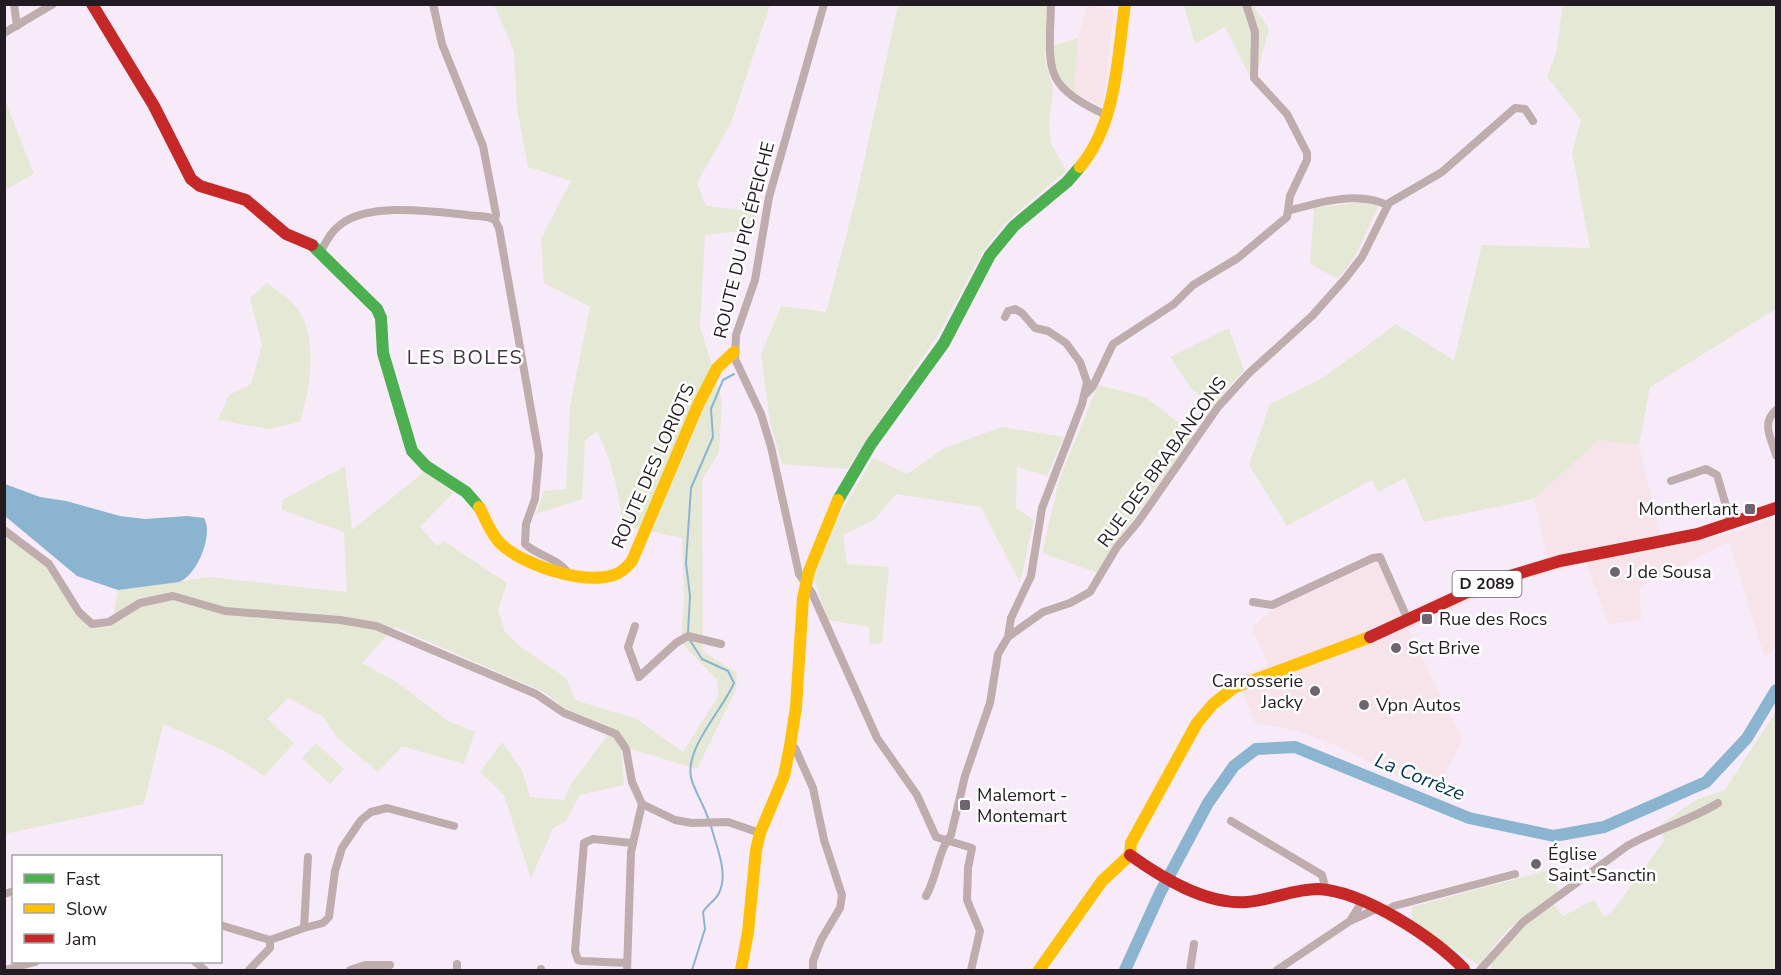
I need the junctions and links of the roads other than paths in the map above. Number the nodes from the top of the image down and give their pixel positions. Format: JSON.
{"nodes":[{"id":1,"x":14,"y":4,"type":"edge"},
{"id":2,"x":53,"y":4,"type":"edge"},
{"id":3,"x":92,"y":4,"type":"edge"},
{"id":4,"x":433,"y":4,"type":"edge"},
{"id":5,"x":824,"y":4,"type":"edge"},
{"id":6,"x":1051,"y":4,"type":"edge"},
{"id":7,"x":1125,"y":4,"type":"edge"},
{"id":8,"x":1246,"y":4,"type":"edge"},
{"id":9,"x":17,"y":26,"type":"junction"},
{"id":10,"x":4,"y":33,"type":"edge"},
{"id":11,"x":1108,"y":116,"type":"junction"},
{"id":12,"x":1533,"y":122,"type":"dead end"},
{"id":13,"x":1387,"y":204,"type":"junction"},
{"id":14,"x":1288,"y":211,"type":"junction"},
{"id":15,"x":495,"y":220,"type":"junction"},
{"id":16,"x":321,"y":252,"type":"junction"},
{"id":17,"x":1005,"y":317,"type":"dead end"},
{"id":18,"x":734,"y":352,"type":"junction"},
{"id":19,"x":1083,"y":396,"type":"junction"},
{"id":20,"x":1776,"y":410,"type":"edge"},
{"id":21,"x":1776,"y":454,"type":"edge"},
{"id":22,"x":1671,"y":480,"type":"dead end"},
{"id":23,"x":1776,"y":508,"type":"edge"},
{"id":24,"x":1731,"y":523,"type":"junction"},
{"id":25,"x":4,"y":530,"type":"edge"},
{"id":26,"x":568,"y":573,"type":"junction"},
{"id":27,"x":806,"y":584,"type":"junction"},
{"id":28,"x":1253,"y":602,"type":"dead end"},
{"id":29,"x":1408,"y":620,"type":"junction"},
{"id":30,"x":634,"y":626,"type":"dead end"},
{"id":31,"x":1008,"y":638,"type":"junction"},
{"id":32,"x":721,"y":644,"type":"dead end"},
{"id":33,"x":790,"y":746,"type":"junction"},
{"id":34,"x":1718,"y":803,"type":"dead end"},
{"id":35,"x":642,"y":804,"type":"junction"},
{"id":36,"x":1231,"y":821,"type":"dead end"},
{"id":37,"x":454,"y":826,"type":"dead end"},
{"id":38,"x":760,"y":833,"type":"junction"},
{"id":39,"x":945,"y":841,"type":"junction"},
{"id":40,"x":632,"y":843,"type":"junction"},
{"id":41,"x":1130,"y":855,"type":"junction"},
{"id":42,"x":308,"y":857,"type":"dead end"},
{"id":43,"x":1515,"y":874,"type":"dead end"},
{"id":44,"x":1326,"y":890,"type":"junction"},
{"id":45,"x":926,"y":896,"type":"dead end"},
{"id":46,"x":1362,"y":902,"type":"junction"},
{"id":47,"x":1380,"y":911,"type":"junction"},
{"id":48,"x":1350,"y":921,"type":"junction"},
{"id":49,"x":222,"y":926,"type":"edge"},
{"id":50,"x":304,"y":928,"type":"junction"},
{"id":51,"x":270,"y":939,"type":"junction"},
{"id":52,"x":1194,"y":944,"type":"dead end"},
{"id":53,"x":32,"y":963,"type":"edge"},
{"id":54,"x":390,"y":965,"type":"dead end"},
{"id":55,"x":627,"y":967,"type":"edge"},
{"id":56,"x":5,"y":970,"type":"edge"},
{"id":57,"x":249,"y":970,"type":"edge"},
{"id":58,"x":350,"y":970,"type":"edge"},
{"id":59,"x":741,"y":970,"type":"edge"},
{"id":60,"x":813,"y":970,"type":"edge"},
{"id":61,"x":971,"y":970,"type":"edge"},
{"id":62,"x":1039,"y":970,"type":"edge"},
{"id":63,"x":1190,"y":970,"type":"edge"},
{"id":64,"x":1277,"y":970,"type":"edge"},
{"id":65,"x":1470,"y":970,"type":"edge"}],
"edges":[{"from":1,"to":9,"type":"street"},
{"from":2,"to":9,"type":"street"},
{"from":3,"to":16,"type":"main road","name":"ROUTE DES LORIOTS"},
{"from":4,"to":15,"type":"street"},
{"from":5,"to":18,"type":"street","name":"ROUTE DU PIC ÉPEICHE"},
{"from":6,"to":11,"type":"street"},
{"from":7,"to":11,"type":"main road"},
{"from":8,"to":14,"type":"street"},
{"from":9,"to":10,"type":"street"},
{"from":11,"to":27,"type":"main road"},
{"from":12,"to":13,"type":"street"},
{"from":13,"to":14,"type":"street"},
{"from":13,"to":31,"type":"street","name":"RUE DES BRABANCONS"},
{"from":14,"to":19,"type":"street"},
{"from":15,"to":16,"type":"street"},
{"from":15,"to":26,"type":"street"},
{"from":16,"to":26,"type":"main road","name":"ROUTE DES LORIOTS"},
{"from":17,"to":19,"type":"street"},
{"from":18,"to":26,"type":"main road","name":"ROUTE DES LORIOTS"},
{"from":18,"to":27,"type":"street","name":"ROUTE DU PIC ÉPEICHE"},
{"from":19,"to":31,"type":"street"},
{"from":20,"to":21,"type":"street"},
{"from":22,"to":24,"type":"street"},
{"from":23,"to":24,"type":"main road","number":"D 2089"},
{"from":24,"to":29,"type":"main road","number":"D 2089"},
{"from":25,"to":35,"type":"street"},
{"from":27,"to":33,"type":"main road"},
{"from":27,"to":39,"type":"street","name":"ROUTE DU PIC ÉPEICHE"},
{"from":28,"to":29,"type":"street"},
{"from":29,"to":41,"type":"main road","number":"D 2089"},
{"from":30,"to":32,"type":"street"},
{"from":31,"to":39,"type":"street","name":"RUE DES BRABANCONS"},
{"from":33,"to":38,"type":"main road"},
{"from":33,"to":60,"type":"street"},
{"from":34,"to":65,"type":"street"},
{"from":35,"to":38,"type":"street"},
{"from":35,"to":40,"type":"street"},
{"from":36,"to":44,"type":"street"},
{"from":37,"to":50,"type":"street"},
{"from":38,"to":59,"type":"main road"},
{"from":39,"to":45,"type":"street","name":"RUE DES BRABANCONS"},
{"from":39,"to":61,"type":"street"},
{"from":40,"to":55,"type":"street"},
{"from":40,"to":55,"type":"street"},
{"from":41,"to":44,"type":"main road"},
{"from":41,"to":62,"type":"main road","number":"D 2089"},
{"from":42,"to":50,"type":"street"},
{"from":43,"to":47,"type":"street"},
{"from":44,"to":46,"type":"main road"},
{"from":46,"to":47,"type":"main road"},
{"from":46,"to":48,"type":"street"},
{"from":47,"to":48,"type":"street"},
{"from":47,"to":65,"type":"main road"},
{"from":48,"to":64,"type":"street"},
{"from":49,"to":51,"type":"street"},
{"from":50,"to":51,"type":"street"},
{"from":51,"to":57,"type":"street"},
{"from":52,"to":63,"type":"street"},
{"from":53,"to":56,"type":"street"},
{"from":54,"to":58,"type":"street"}]}
